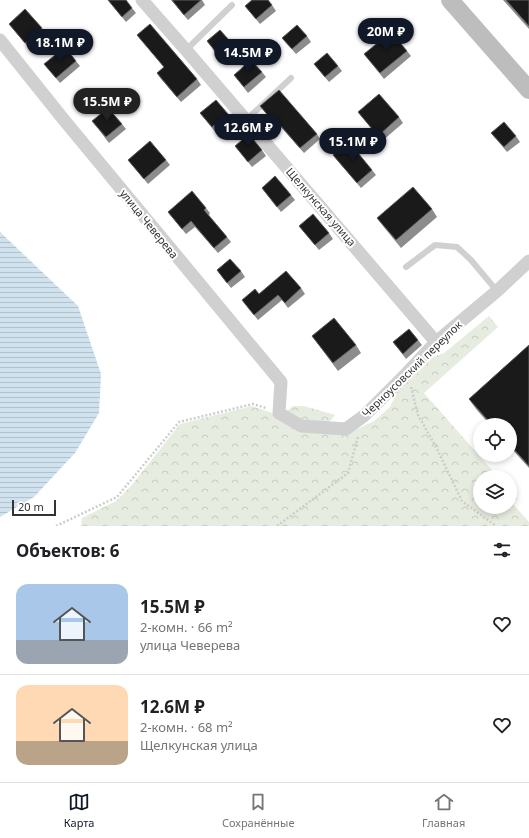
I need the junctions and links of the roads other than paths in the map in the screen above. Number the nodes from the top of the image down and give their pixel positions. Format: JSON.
{"nodes":[{"id":1,"x":142,"y":0,"type":"edge"},
{"id":2,"x":450,"y":0,"type":"edge"},
{"id":3,"x":232,"y":5,"type":"dead end"},
{"id":4,"x":0,"y":40,"type":"edge"},
{"id":5,"x":186,"y":50,"type":"junction"},
{"id":6,"x":291,"y":78,"type":"dead end"},
{"id":7,"x":529,"y":90,"type":"edge"},
{"id":8,"x":246,"y":120,"type":"junction"},
{"id":9,"x":528,"y":265,"type":"edge"},
{"id":10,"x":406,"y":267,"type":"dead end"},
{"id":11,"x":497,"y":290,"type":"junction"},
{"id":12,"x":436,"y":342,"type":"junction"},
{"id":13,"x":280,"y":413,"type":"joint"}],
"edges":[{"from":1,"to":5,"type":"street","name":"Щелкунская улица"},
{"from":2,"to":7,"type":"main road"},
{"from":3,"to":5,"type":"lane"},
{"from":4,"to":13,"type":"street","name":"улица Чеверева"},
{"from":5,"to":8,"type":"street","name":"Щелкунская улица"},
{"from":6,"to":8,"type":"lane"},
{"from":8,"to":12,"type":"street","name":"Щелкунская улица"},
{"from":9,"to":11,"type":"street","name":"Черноусовский переулок"},
{"from":10,"to":11,"type":"lane"},
{"from":11,"to":12,"type":"street","name":"Черноусовский переулок"},
{"from":12,"to":13,"type":"street","name":"Черноусовский переулок"}]}
